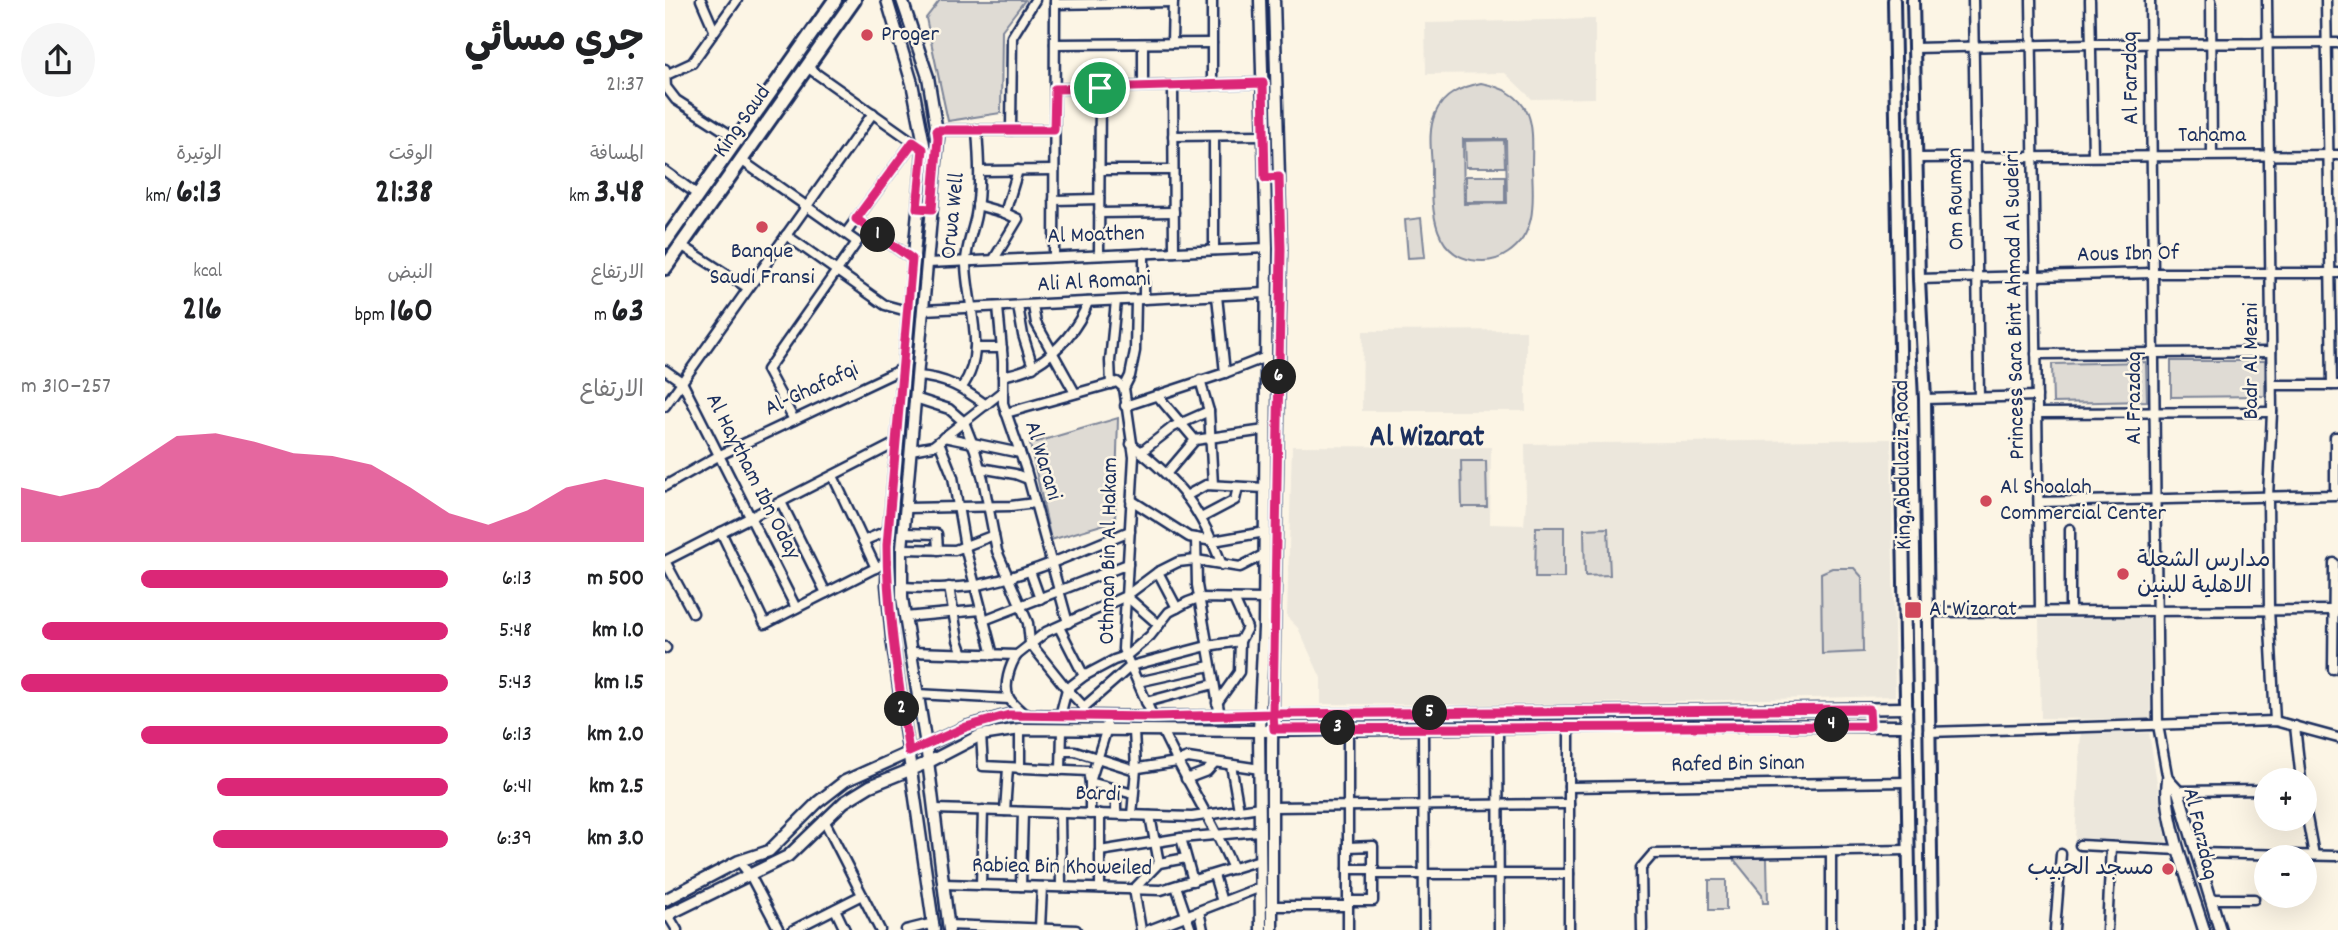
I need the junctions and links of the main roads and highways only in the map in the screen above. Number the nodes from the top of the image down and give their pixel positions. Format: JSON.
{"nodes":[{"id":1,"x":835,"y":0,"type":"edge"},
{"id":2,"x":854,"y":0,"type":"edge"},
{"id":3,"x":1894,"y":0,"type":"edge"},
{"id":4,"x":1913,"y":0,"type":"edge"},
{"id":5,"x":665,"y":243,"type":"edge"},
{"id":6,"x":665,"y":268,"type":"edge"},
{"id":7,"x":1910,"y":930,"type":"edge"},
{"id":8,"x":1932,"y":930,"type":"edge"}],
"edges":[{"from":1,"to":5,"type":"main road","name":"King Saud"},
{"from":2,"to":6,"type":"main road","name":"King Saud"},
{"from":3,"to":7,"type":"main road","name":"King Abdulaziz Road"},
{"from":4,"to":8,"type":"main road","name":"King Abdulaziz Road"}]}
